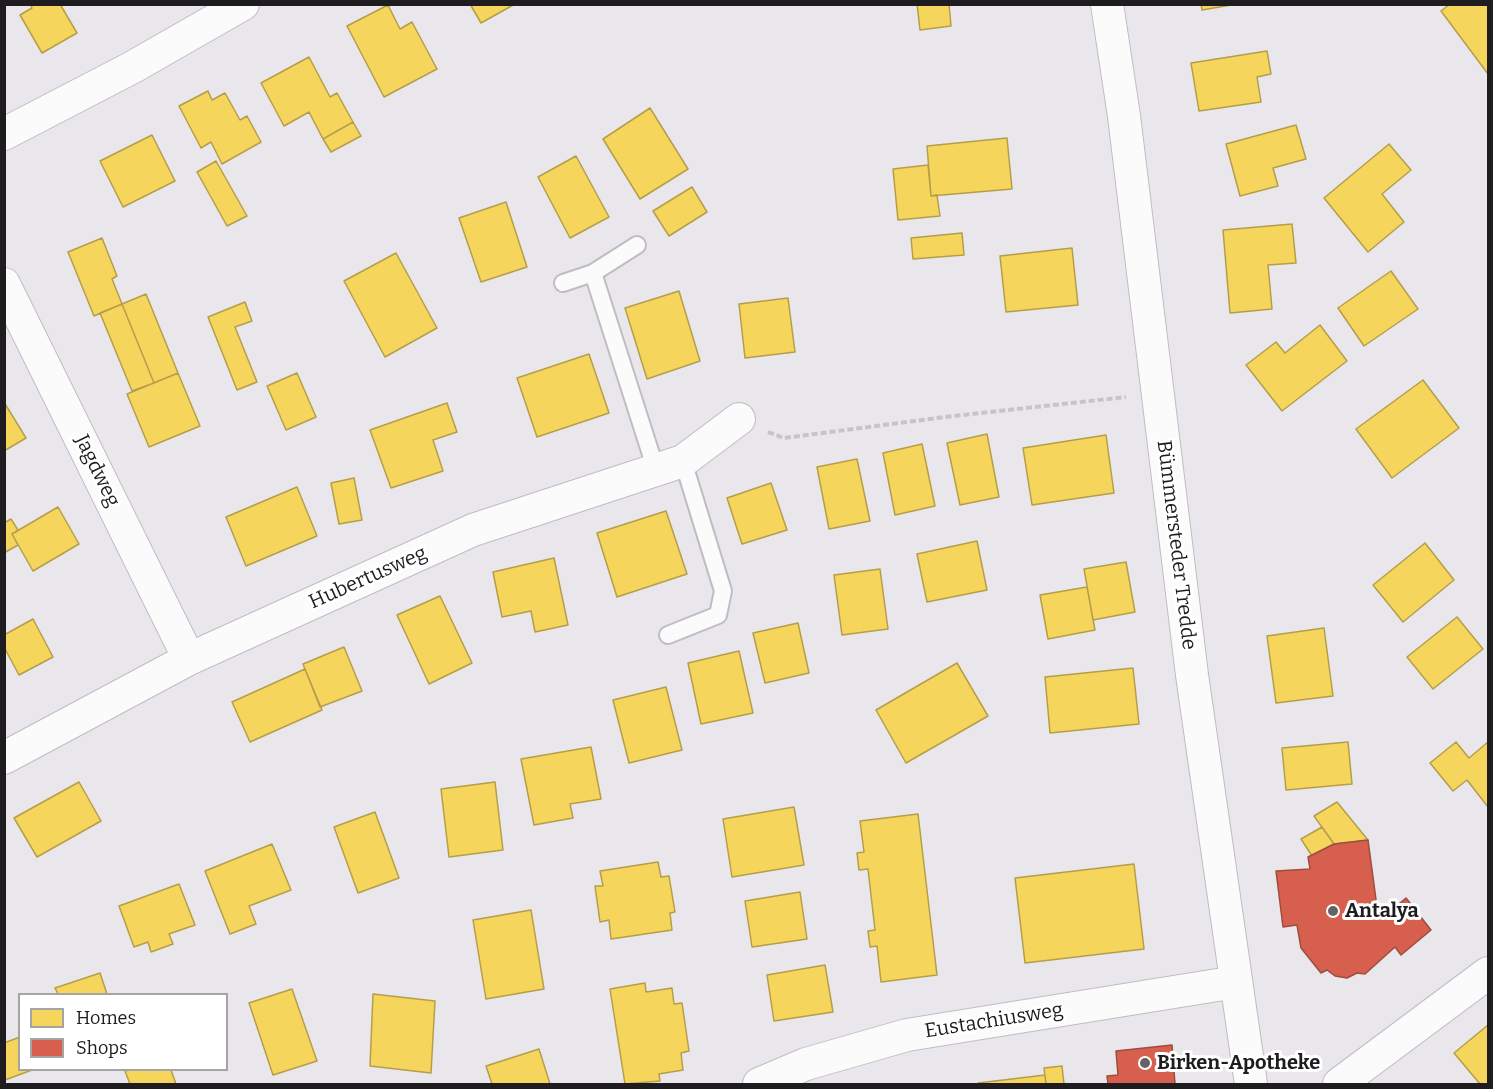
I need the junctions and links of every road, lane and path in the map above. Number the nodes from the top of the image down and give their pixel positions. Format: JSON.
{"nodes":[{"id":1,"x":243,"y":4,"type":"edge"},
{"id":2,"x":1107,"y":4,"type":"edge"},
{"id":3,"x":4,"y":134,"type":"edge"},
{"id":4,"x":638,"y":245,"type":"dead end"},
{"id":5,"x":593,"y":273,"type":"junction"},
{"id":6,"x":562,"y":283,"type":"dead end"},
{"id":7,"x":4,"y":284,"type":"edge"},
{"id":8,"x":1156,"y":394,"type":"junction"},
{"id":9,"x":739,"y":419,"type":"joint"},
{"id":10,"x":670,"y":466,"type":"junction"},
{"id":11,"x":668,"y":636,"type":"dead end"},
{"id":12,"x":189,"y":659,"type":"junction"},
{"id":13,"x":4,"y":758,"type":"edge"},
{"id":14,"x":1488,"y":973,"type":"edge"},
{"id":15,"x":1236,"y":982,"type":"junction"},
{"id":16,"x":759,"y":1084,"type":"edge"},
{"id":17,"x":1251,"y":1084,"type":"edge"},
{"id":18,"x":1339,"y":1084,"type":"edge"}],
"edges":[{"from":1,"to":3,"type":"street"},
{"from":2,"to":8,"type":"street","name":"Bümmersteder Tredde"},
{"from":4,"to":5,"type":"lane"},
{"from":5,"to":6,"type":"lane"},
{"from":5,"to":10,"type":"lane"},
{"from":7,"to":12,"type":"street","name":"Jagdweg"},
{"from":8,"to":9,"type":"path"},
{"from":8,"to":15,"type":"street","name":"Bümmersteder Tredde"},
{"from":9,"to":10,"type":"street","name":"Hubertusweg"},
{"from":10,"to":11,"type":"lane"},
{"from":10,"to":12,"type":"street","name":"Hubertusweg"},
{"from":12,"to":13,"type":"street","name":"Hubertusweg"},
{"from":14,"to":18,"type":"street"},
{"from":15,"to":16,"type":"street","name":"Eustachiusweg"},
{"from":15,"to":17,"type":"street","name":"Bümmersteder Tredde"}]}
